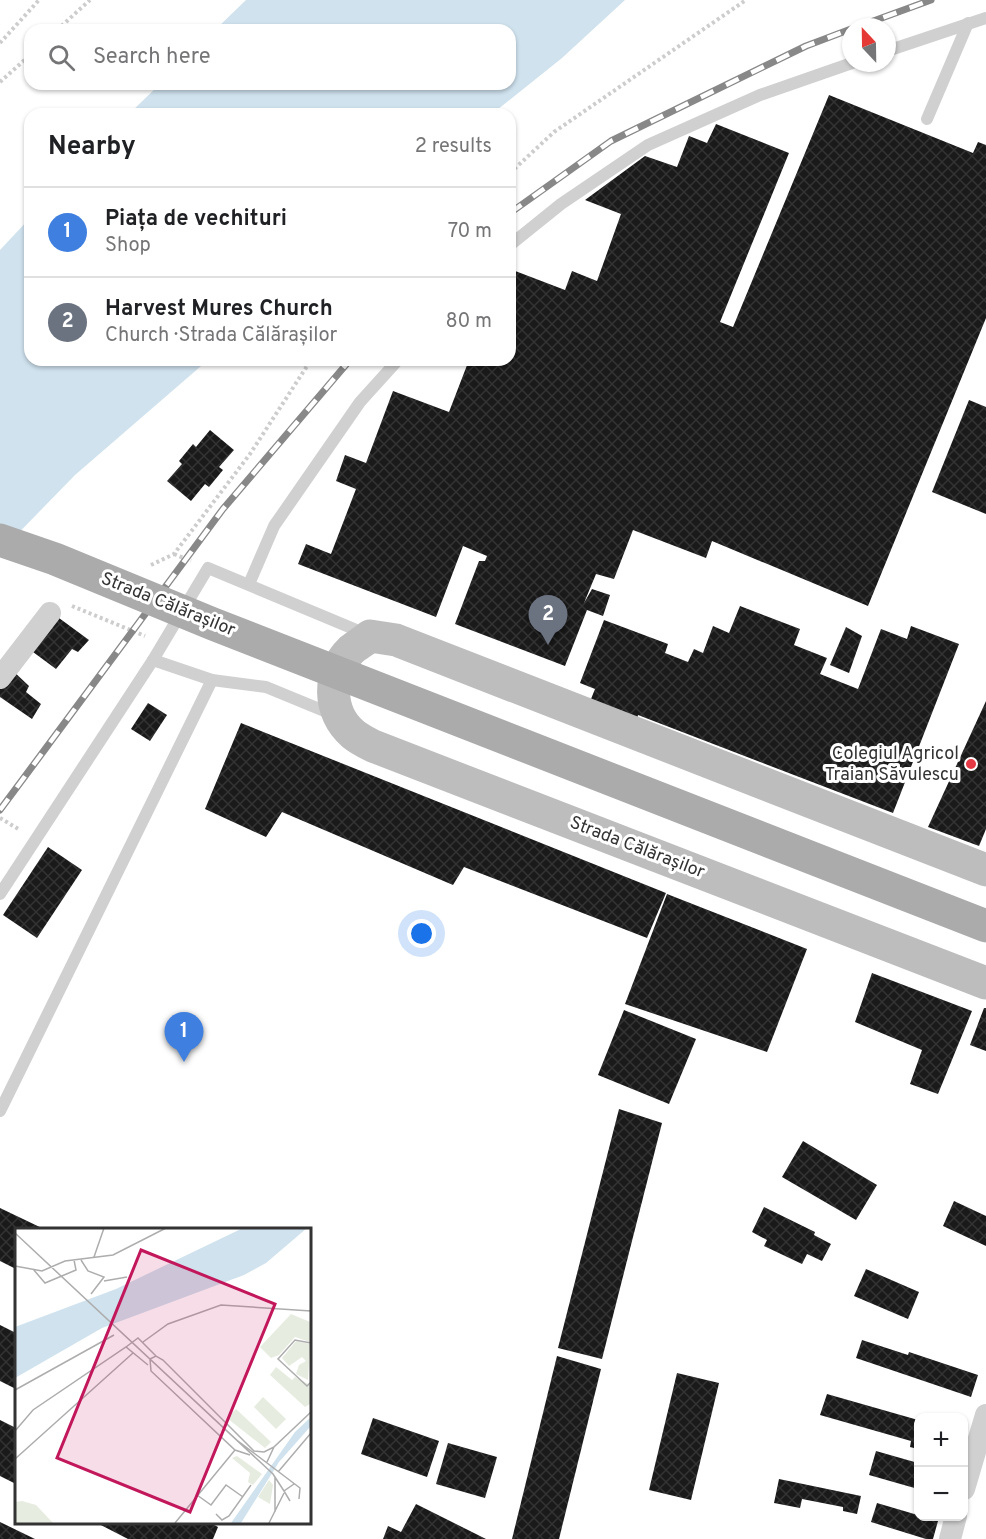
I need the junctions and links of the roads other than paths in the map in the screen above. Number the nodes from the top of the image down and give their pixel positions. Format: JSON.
{"nodes":[{"id":1,"x":986,"y":18,"type":"edge"},
{"id":2,"x":968,"y":23,"type":"junction"},
{"id":3,"x":896,"y":48,"type":"edge"},
{"id":4,"x":842,"y":66,"type":"edge"},
{"id":5,"x":927,"y":119,"type":"dead end"},
{"id":6,"x":516,"y":239,"type":"edge"},
{"id":7,"x":393,"y":366,"type":"edge"},
{"id":8,"x":0,"y":540,"type":"edge"},
{"id":9,"x":249,"y":584,"type":"junction"},
{"id":10,"x":50,"y":613,"type":"dead end"},
{"id":11,"x":370,"y":636,"type":"junction"},
{"id":12,"x":153,"y":660,"type":"junction"},
{"id":13,"x":0,"y":678,"type":"edge"},
{"id":14,"x":212,"y":681,"type":"junction"},
{"id":15,"x":338,"y":717,"type":"junction"},
{"id":16,"x":986,"y":870,"type":"edge"},
{"id":17,"x":0,"y":894,"type":"edge"},
{"id":18,"x":986,"y":926,"type":"edge"},
{"id":19,"x":986,"y":983,"type":"edge"},
{"id":20,"x":0,"y":1111,"type":"edge"},
{"id":21,"x":986,"y":1415,"type":"edge"},
{"id":22,"x":968,"y":1473,"type":"edge"},
{"id":23,"x":955,"y":1521,"type":"edge"},
{"id":24,"x":961,"y":1521,"type":"edge"},
{"id":25,"x":950,"y":1539,"type":"edge"},
{"id":26,"x":960,"y":1539,"type":"edge"}],
"edges":[{"from":1,"to":2,"type":"lane"},
{"from":2,"to":3,"type":"lane"},
{"from":2,"to":5,"type":"lane"},
{"from":4,"to":6,"type":"lane"},
{"from":7,"to":9,"type":"lane"},
{"from":8,"to":18,"type":"main road","name":"Strada Călărașilor","bridge":true},
{"from":9,"to":11,"type":"lane"},
{"from":9,"to":12,"type":"lane"},
{"from":10,"to":13,"type":"street"},
{"from":11,"to":15,"type":"street"},
{"from":11,"to":16,"type":"street"},
{"from":12,"to":14,"type":"lane"},
{"from":12,"to":17,"type":"lane"},
{"from":14,"to":15,"type":"lane"},
{"from":14,"to":20,"type":"lane"},
{"from":15,"to":19,"type":"street","name":"Strada Călărașilor"},
{"from":21,"to":22,"type":"street"},
{"from":23,"to":25,"type":"street"},
{"from":24,"to":26,"type":"street"}]}
